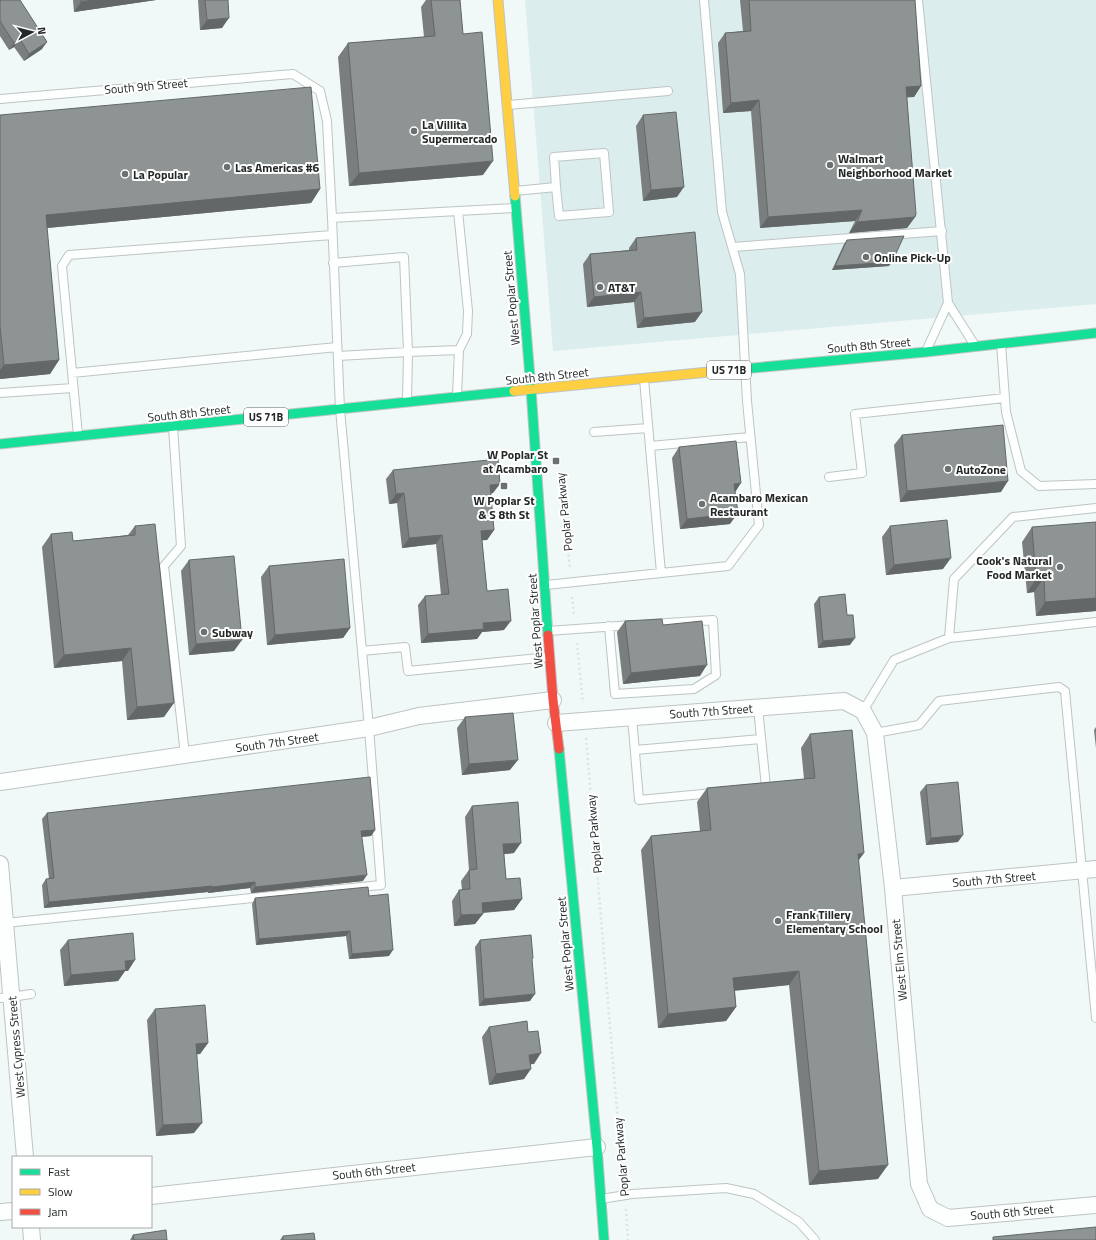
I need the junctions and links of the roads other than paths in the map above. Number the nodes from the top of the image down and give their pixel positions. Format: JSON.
{"nodes":[{"id":1,"x":498,"y":0,"type":"edge"},
{"id":2,"x":704,"y":0,"type":"edge"},
{"id":3,"x":918,"y":0,"type":"edge"},
{"id":4,"x":668,"y":91,"type":"dead end"},
{"id":5,"x":0,"y":99,"type":"edge"},
{"id":6,"x":507,"y":105,"type":"junction"},
{"id":7,"x":556,"y":187,"type":"junction"},
{"id":8,"x":514,"y":191,"type":"junction"},
{"id":9,"x":516,"y":208,"type":"junction"},
{"id":10,"x":458,"y":211,"type":"junction"},
{"id":11,"x":332,"y":218,"type":"junction"},
{"id":12,"x":942,"y":231,"type":"junction"},
{"id":13,"x":332,"y":235,"type":"junction"},
{"id":14,"x":732,"y":247,"type":"junction"},
{"id":15,"x":334,"y":263,"type":"junction"},
{"id":16,"x":948,"y":302,"type":"junction"},
{"id":17,"x":1096,"y":333,"type":"edge"},
{"id":18,"x":1001,"y":344,"type":"junction"},
{"id":19,"x":976,"y":346,"type":"junction"},
{"id":20,"x":337,"y":347,"type":"junction"},
{"id":21,"x":460,"y":350,"type":"junction"},
{"id":22,"x":408,"y":352,"type":"junction"},
{"id":23,"x":926,"y":352,"type":"junction"},
{"id":24,"x":338,"y":356,"type":"junction"},
{"id":25,"x":745,"y":369,"type":"junction"},
{"id":26,"x":72,"y":372,"type":"junction"},
{"id":27,"x":644,"y":378,"type":"junction"},
{"id":28,"x":73,"y":388,"type":"junction"},
{"id":29,"x":531,"y":389,"type":"junction"},
{"id":30,"x":0,"y":394,"type":"edge"},
{"id":31,"x":457,"y":397,"type":"junction"},
{"id":32,"x":1005,"y":398,"type":"junction"},
{"id":33,"x":407,"y":402,"type":"junction"},
{"id":34,"x":340,"y":409,"type":"junction"},
{"id":35,"x":173,"y":426,"type":"junction"},
{"id":36,"x":648,"y":428,"type":"junction"},
{"id":37,"x":594,"y":432,"type":"dead end"},
{"id":38,"x":78,"y":436,"type":"junction"},
{"id":39,"x":750,"y":437,"type":"junction"},
{"id":40,"x":0,"y":444,"type":"edge"},
{"id":41,"x":650,"y":446,"type":"junction"},
{"id":42,"x":829,"y":477,"type":"dead end"},
{"id":43,"x":1096,"y":484,"type":"edge"},
{"id":44,"x":1096,"y":508,"type":"edge"},
{"id":45,"x":661,"y":573,"type":"junction"},
{"id":46,"x":545,"y":586,"type":"junction"},
{"id":47,"x":1096,"y":622,"type":"edge"},
{"id":48,"x":609,"y":626,"type":"junction"},
{"id":49,"x":548,"y":631,"type":"junction"},
{"id":50,"x":949,"y":638,"type":"junction"},
{"id":51,"x":362,"y":651,"type":"junction"},
{"id":52,"x":550,"y":657,"type":"junction"},
{"id":53,"x":553,"y":700,"type":"junction"},
{"id":54,"x":758,"y":708,"type":"junction"},
{"id":55,"x":863,"y":711,"type":"junction"},
{"id":56,"x":632,"y":717,"type":"junction"},
{"id":57,"x":556,"y":723,"type":"junction"},
{"id":58,"x":369,"y":728,"type":"junction"},
{"id":59,"x":875,"y":733,"type":"junction"},
{"id":60,"x":761,"y":739,"type":"junction"},
{"id":61,"x":635,"y":750,"type":"junction"},
{"id":62,"x":185,"y":755,"type":"junction"},
{"id":63,"x":0,"y":782,"type":"edge"},
{"id":64,"x":750,"y":789,"type":"edge"},
{"id":65,"x":719,"y":792,"type":"edge"},
{"id":66,"x":0,"y":864,"type":"edge"},
{"id":67,"x":1089,"y":870,"type":"edge"},
{"id":68,"x":893,"y":888,"type":"junction"},
{"id":69,"x":5,"y":923,"type":"junction"},
{"id":70,"x":31,"y":994,"type":"dead end"},
{"id":71,"x":6,"y":998,"type":"edge"},
{"id":72,"x":1096,"y":1018,"type":"edge"},
{"id":73,"x":597,"y":1147,"type":"junction"},
{"id":74,"x":25,"y":1156,"type":"edge"},
{"id":75,"x":152,"y":1196,"type":"edge"},
{"id":76,"x":601,"y":1199,"type":"junction"},
{"id":77,"x":1096,"y":1205,"type":"edge"},
{"id":78,"x":930,"y":1209,"type":"joint"},
{"id":79,"x":12,"y":1211,"type":"edge"},
{"id":80,"x":0,"y":1212,"type":"edge"},
{"id":81,"x":31,"y":1228,"type":"edge"},
{"id":82,"x":32,"y":1240,"type":"edge"},
{"id":83,"x":604,"y":1240,"type":"edge"},
{"id":84,"x":815,"y":1240,"type":"edge"}],
"edges":[{"from":1,"to":6,"type":"street","name":"West Poplar Street"},
{"from":2,"to":14,"type":"lane"},
{"from":3,"to":12,"type":"lane"},
{"from":4,"to":6,"type":"lane"},
{"from":5,"to":11,"type":"lane","name":"South 9th Street"},
{"from":6,"to":8,"type":"street","name":"West Poplar Street"},
{"from":7,"to":7,"type":"lane"},
{"from":7,"to":8,"type":"lane"},
{"from":8,"to":9,"type":"street","name":"West Poplar Street"},
{"from":9,"to":10,"type":"lane"},
{"from":9,"to":29,"type":"street","name":"West Poplar Street"},
{"from":10,"to":11,"type":"lane"},
{"from":10,"to":21,"type":"lane"},
{"from":11,"to":13,"type":"lane"},
{"from":12,"to":14,"type":"lane"},
{"from":12,"to":16,"type":"lane"},
{"from":13,"to":15,"type":"lane"},
{"from":13,"to":26,"type":"lane"},
{"from":14,"to":25,"type":"lane"},
{"from":15,"to":20,"type":"lane"},
{"from":15,"to":22,"type":"lane"},
{"from":16,"to":19,"type":"lane"},
{"from":16,"to":23,"type":"lane"},
{"from":17,"to":18,"type":"street","name":"South 8th Street","number":"US 71B"},
{"from":18,"to":19,"type":"street","name":"South 8th Street","number":"US 71B"},
{"from":18,"to":32,"type":"lane"},
{"from":19,"to":23,"type":"street","name":"South 8th Street","number":"US 71B"},
{"from":20,"to":24,"type":"lane"},
{"from":20,"to":26,"type":"lane"},
{"from":21,"to":22,"type":"lane"},
{"from":21,"to":31,"type":"lane"},
{"from":22,"to":24,"type":"lane"},
{"from":22,"to":33,"type":"lane"},
{"from":23,"to":25,"type":"street","name":"South 8th Street","number":"US 71B"},
{"from":24,"to":34,"type":"lane"},
{"from":25,"to":27,"type":"street","name":"South 8th Street","number":"US 71B"},
{"from":25,"to":39,"type":"lane"},
{"from":26,"to":28,"type":"lane"},
{"from":27,"to":29,"type":"street","name":"South 8th Street","number":"US 71B"},
{"from":27,"to":36,"type":"lane"},
{"from":28,"to":30,"type":"lane"},
{"from":28,"to":38,"type":"lane"},
{"from":29,"to":31,"type":"street","name":"South 8th Street","number":"US 71B"},
{"from":29,"to":46,"type":"street","name":"West Poplar Street"},
{"from":31,"to":33,"type":"street","name":"South 8th Street","number":"US 71B"},
{"from":32,"to":42,"type":"lane"},
{"from":32,"to":43,"type":"lane"},
{"from":33,"to":34,"type":"street","name":"South 8th Street","number":"US 71B"},
{"from":34,"to":35,"type":"street","name":"South 8th Street","number":"US 71B"},
{"from":34,"to":51,"type":"lane"},
{"from":35,"to":38,"type":"street","name":"South 8th Street","number":"US 71B"},
{"from":35,"to":62,"type":"lane"},
{"from":36,"to":37,"type":"lane"},
{"from":36,"to":41,"type":"lane"},
{"from":38,"to":40,"type":"street","name":"South 8th Street","number":"US 71B"},
{"from":39,"to":41,"type":"lane"},
{"from":39,"to":45,"type":"lane"},
{"from":41,"to":45,"type":"lane"},
{"from":44,"to":50,"type":"lane"},
{"from":45,"to":46,"type":"lane"},
{"from":46,"to":49,"type":"street","name":"West Poplar Street"},
{"from":47,"to":50,"type":"lane"},
{"from":48,"to":48,"type":"lane"},
{"from":48,"to":49,"type":"lane"},
{"from":49,"to":52,"type":"street","name":"West Poplar Street"},
{"from":50,"to":55,"type":"lane"},
{"from":51,"to":52,"type":"lane"},
{"from":51,"to":58,"type":"lane"},
{"from":52,"to":53,"type":"street","name":"West Poplar Street"},
{"from":53,"to":57,"type":"street","name":"West Poplar Street"},
{"from":53,"to":58,"type":"street","name":"South 7th Street"},
{"from":54,"to":55,"type":"street","name":"South 7th Street"},
{"from":54,"to":56,"type":"street","name":"South 7th Street"},
{"from":54,"to":60,"type":"lane"},
{"from":55,"to":59,"type":"street","name":"West Elm Street"},
{"from":56,"to":57,"type":"street","name":"South 7th Street"},
{"from":56,"to":61,"type":"lane"},
{"from":57,"to":73,"type":"street","name":"West Poplar Street"},
{"from":58,"to":62,"type":"street","name":"South 7th Street"},
{"from":58,"to":69,"type":"lane"},
{"from":59,"to":67,"type":"lane"},
{"from":59,"to":68,"type":"street","name":"West Elm Street"},
{"from":60,"to":61,"type":"lane"},
{"from":60,"to":64,"type":"lane"},
{"from":61,"to":65,"type":"lane"},
{"from":62,"to":63,"type":"street","name":"South 7th Street"},
{"from":66,"to":69,"type":"street","name":"West Cypress Street"},
{"from":67,"to":68,"type":"street","name":"South 7th Street"},
{"from":67,"to":72,"type":"lane"},
{"from":68,"to":78,"type":"street","name":"West Elm Street"},
{"from":69,"to":71,"type":"street","name":"West Cypress Street"},
{"from":70,"to":71,"type":"lane"},
{"from":71,"to":74,"type":"street","name":"West Cypress Street"},
{"from":73,"to":75,"type":"street","name":"South 6th Street"},
{"from":73,"to":76,"type":"street","name":"West Poplar Street"},
{"from":76,"to":83,"type":"street","name":"West Poplar Street"},
{"from":76,"to":84,"type":"lane"},
{"from":77,"to":78,"type":"street","name":"South 6th Street"},
{"from":79,"to":80,"type":"street"},
{"from":81,"to":82,"type":"street"}]}
